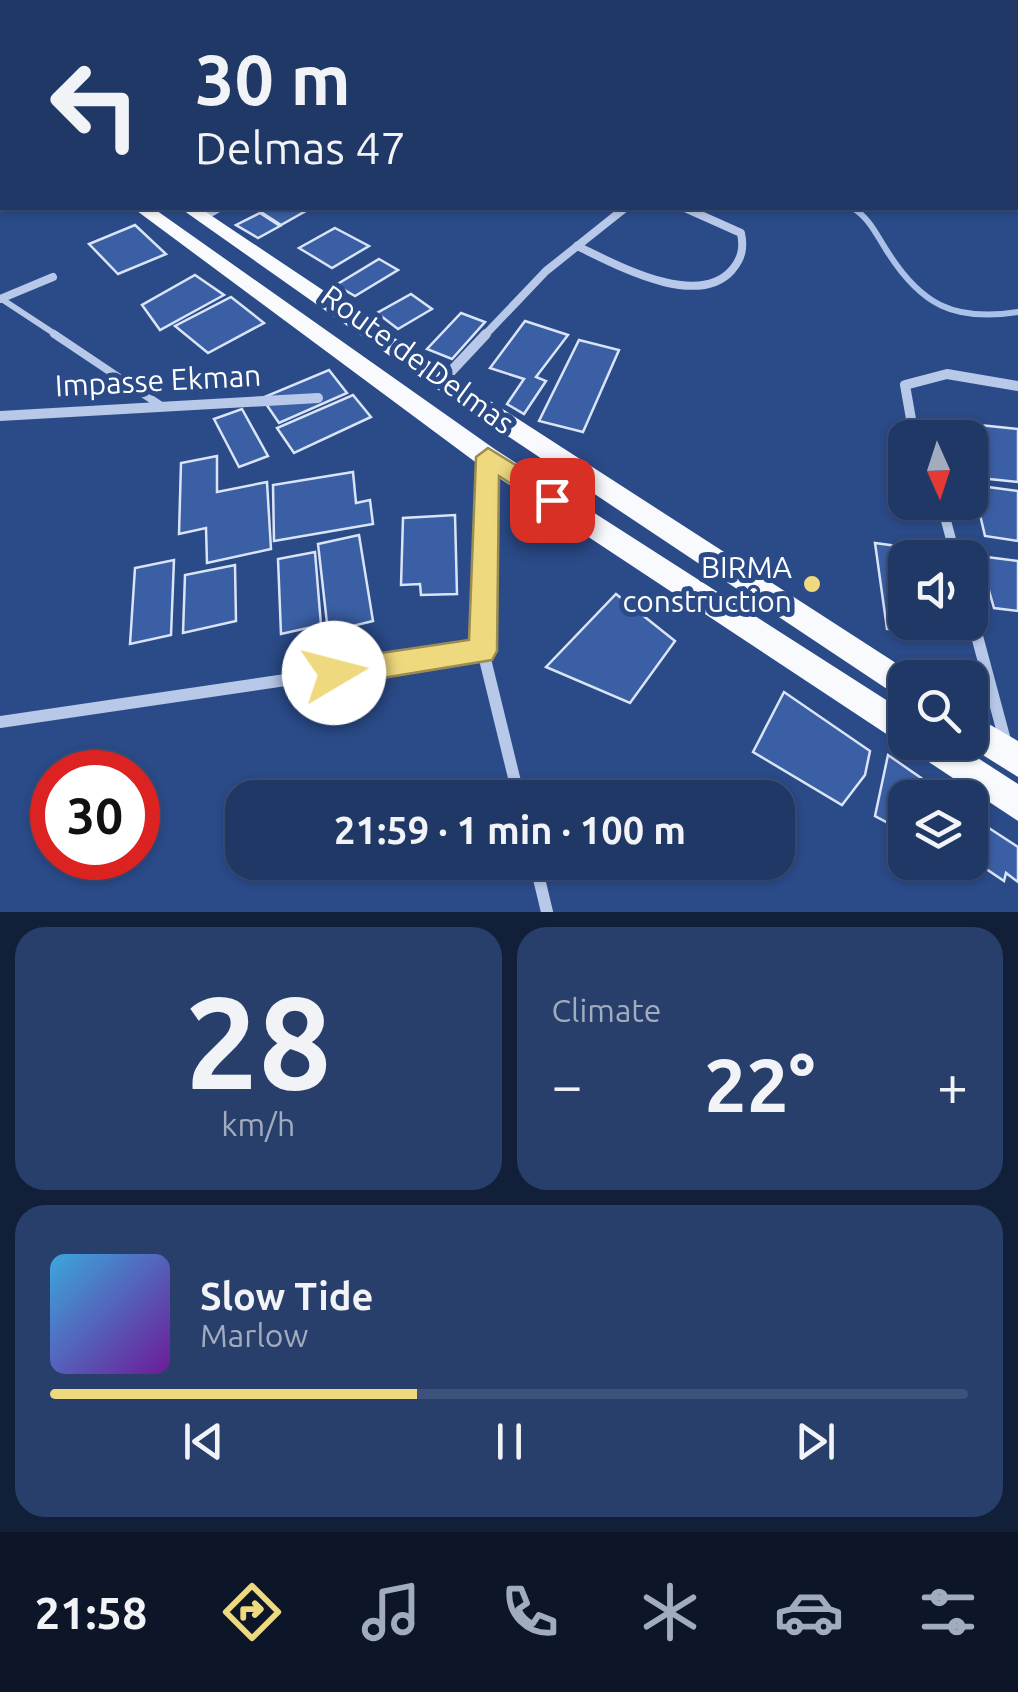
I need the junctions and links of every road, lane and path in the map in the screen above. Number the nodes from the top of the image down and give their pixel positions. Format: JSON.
{"nodes":[{"id":1,"x":145,"y":210,"type":"edge"},
{"id":2,"x":622,"y":210,"type":"edge"},
{"id":3,"x":689,"y":210,"type":"edge"},
{"id":4,"x":204,"y":211,"type":"edge"},
{"id":5,"x":577,"y":246,"type":"junction"},
{"id":6,"x":53,"y":277,"type":"dead end"},
{"id":7,"x":0,"y":298,"type":"edge"},
{"id":8,"x":442,"y":381,"type":"junction"},
{"id":9,"x":1018,"y":386,"type":"edge"},
{"id":10,"x":318,"y":398,"type":"dead end"},
{"id":11,"x":160,"y":406,"type":"junction"},
{"id":12,"x":0,"y":416,"type":"edge"},
{"id":13,"x":911,"y":420,"type":"edge"},
{"id":14,"x":488,"y":457,"type":"junction"},
{"id":15,"x":979,"y":640,"type":"edge"},
{"id":16,"x":483,"y":651,"type":"junction"},
{"id":17,"x":888,"y":675,"type":"edge"},
{"id":18,"x":888,"y":720,"type":"edge"},
{"id":19,"x":0,"y":722,"type":"edge"},
{"id":20,"x":988,"y":740,"type":"edge"},
{"id":21,"x":1014,"y":757,"type":"edge"},
{"id":22,"x":951,"y":760,"type":"edge"},
{"id":23,"x":515,"y":780,"type":"edge"},
{"id":24,"x":1018,"y":804,"type":"edge"},
{"id":25,"x":539,"y":880,"type":"edge"},
{"id":26,"x":547,"y":912,"type":"edge"}],
"edges":[{"from":1,"to":14,"type":"main road","name":"Route de Delmas"},
{"from":2,"to":5,"type":"street"},
{"from":3,"to":5,"type":"street"},
{"from":4,"to":8,"type":"main road","name":"Route de Delmas"},
{"from":5,"to":8,"type":"street"},
{"from":6,"to":7,"type":"street"},
{"from":7,"to":11,"type":"lane"},
{"from":8,"to":17,"type":"main road","name":"Route de Delmas"},
{"from":9,"to":13,"type":"street"},
{"from":10,"to":11,"type":"street","name":"Impasse Ekman"},
{"from":11,"to":12,"type":"street","name":"Impasse Ekman"},
{"from":14,"to":16,"type":"street"},
{"from":14,"to":18,"type":"main road","name":"Route de Delmas"},
{"from":15,"to":21,"type":"street"},
{"from":16,"to":19,"type":"street"},
{"from":16,"to":23,"type":"street"},
{"from":20,"to":21,"type":"main road"},
{"from":22,"to":24,"type":"main road"},
{"from":25,"to":26,"type":"street"}]}
